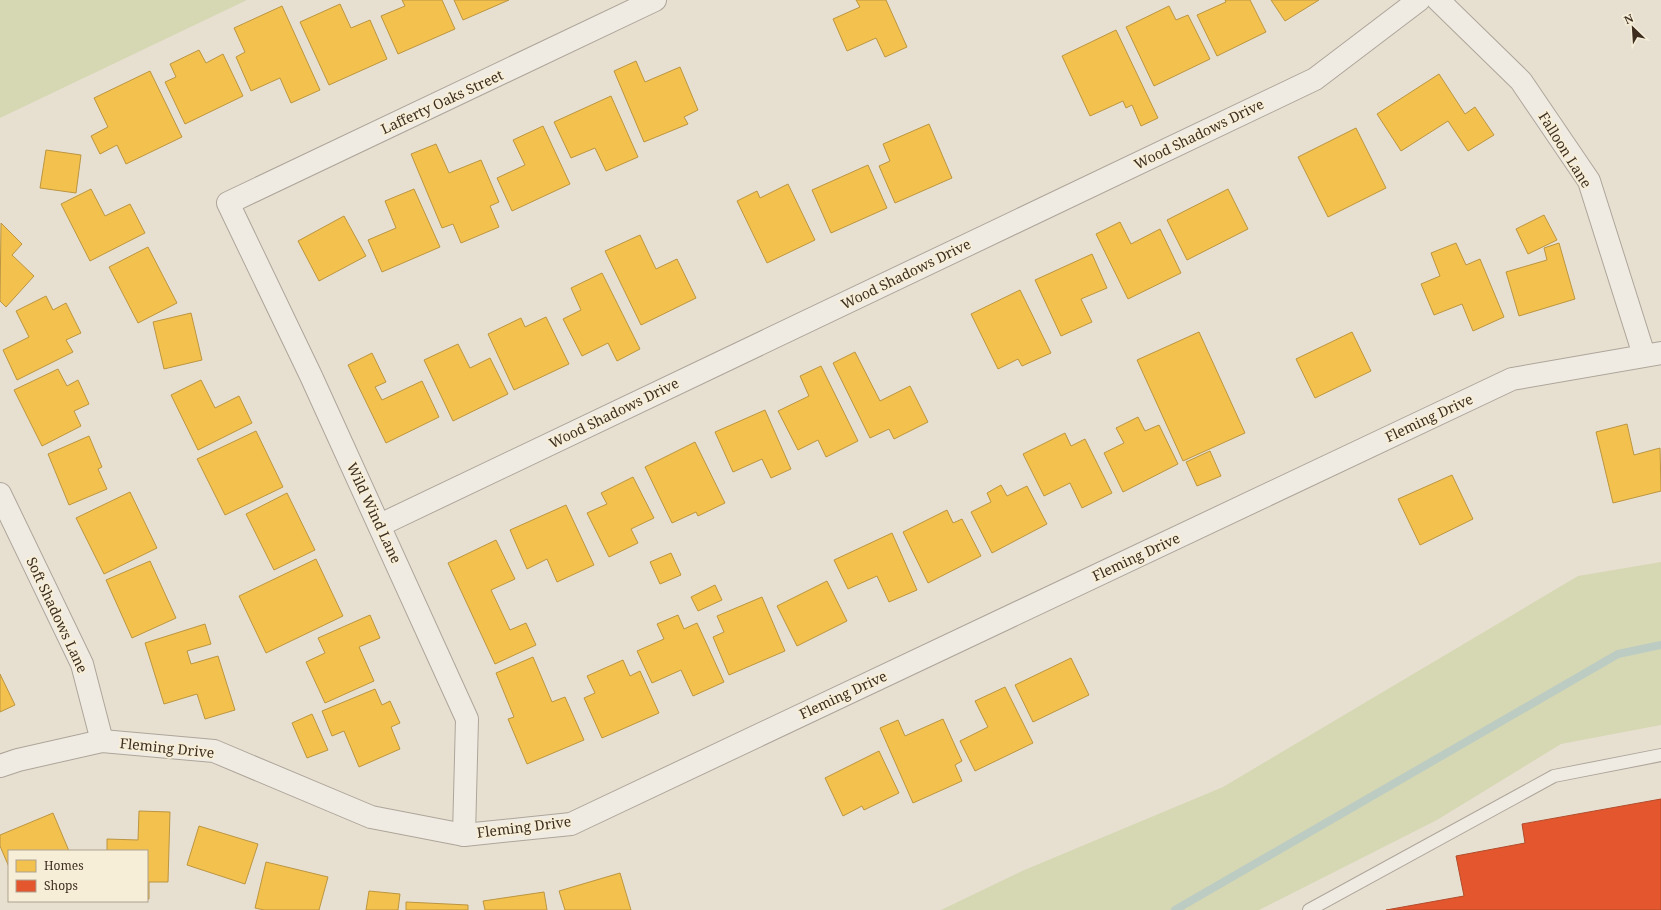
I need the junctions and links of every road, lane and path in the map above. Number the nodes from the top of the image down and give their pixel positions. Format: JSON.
{"nodes":[{"id":1,"x":655,"y":0,"type":"edge"},
{"id":2,"x":1419,"y":0,"type":"edge"},
{"id":3,"x":1438,"y":0,"type":"edge"},
{"id":4,"x":228,"y":204,"type":"joint"},
{"id":5,"x":1652,"y":354,"type":"edge"},
{"id":6,"x":0,"y":494,"type":"edge"},
{"id":7,"x":380,"y":525,"type":"junction"},
{"id":8,"x":102,"y":741,"type":"junction"},
{"id":9,"x":1661,"y":755,"type":"edge"},
{"id":10,"x":0,"y":766,"type":"edge"},
{"id":11,"x":464,"y":835,"type":"junction"},
{"id":12,"x":1309,"y":910,"type":"edge"}],
"edges":[{"from":1,"to":4,"type":"street","name":"Lafferty Oaks Street"},
{"from":2,"to":7,"type":"street","name":"Wood Shadows Drive"},
{"from":3,"to":5,"type":"street","name":"Falloon Lane"},
{"from":4,"to":7,"type":"street","name":"Wild Wind Lane"},
{"from":5,"to":11,"type":"street","name":"Fleming Drive"},
{"from":6,"to":8,"type":"street","name":"Soft Shadows Lane"},
{"from":7,"to":11,"type":"street","name":"Wild Wind Lane"},
{"from":8,"to":10,"type":"street","name":"Fleming Drive"},
{"from":8,"to":11,"type":"street","name":"Fleming Drive"},
{"from":9,"to":12,"type":"lane"}]}
